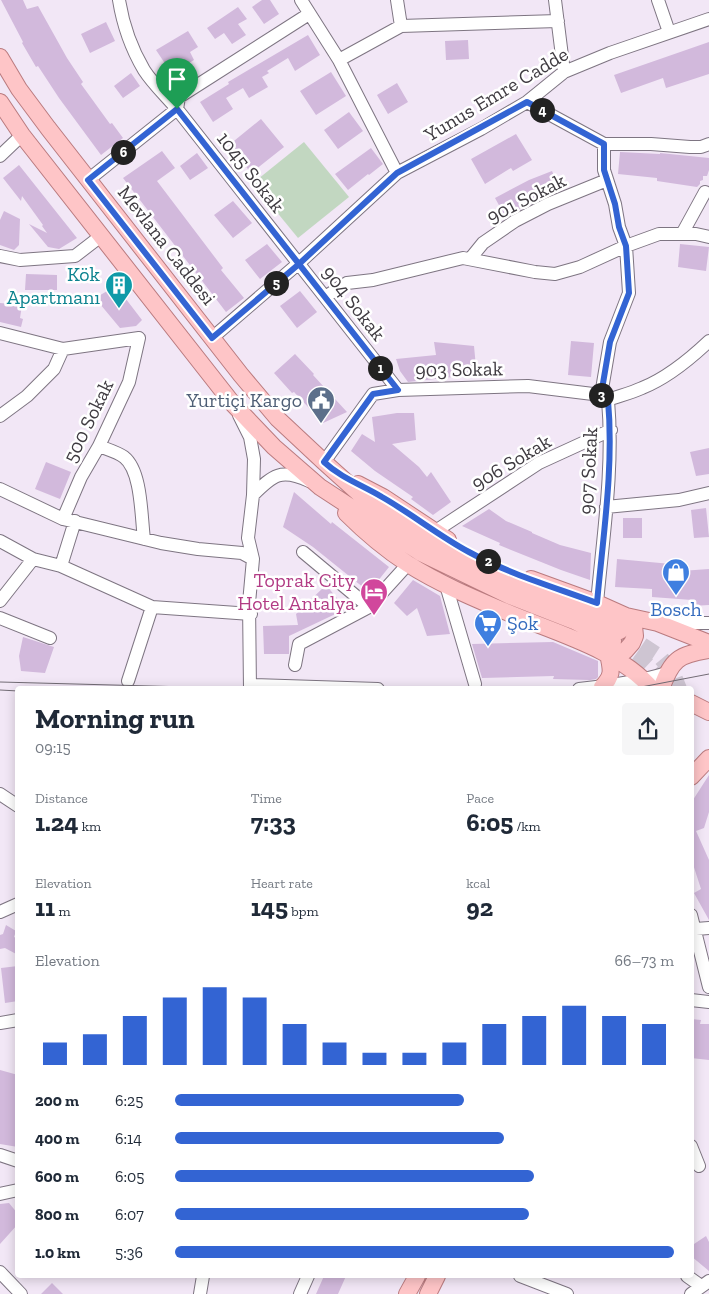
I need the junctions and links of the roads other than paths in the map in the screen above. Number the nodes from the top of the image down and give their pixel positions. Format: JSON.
{"nodes":[{"id":1,"x":119,"y":0,"type":"edge"},
{"id":2,"x":300,"y":0,"type":"edge"},
{"id":3,"x":397,"y":0,"type":"edge"},
{"id":4,"x":555,"y":0,"type":"edge"},
{"id":5,"x":658,"y":0,"type":"edge"},
{"id":6,"x":309,"y":14,"type":"junction"},
{"id":7,"x":709,"y":19,"type":"edge"},
{"id":8,"x":558,"y":21,"type":"junction"},
{"id":9,"x":401,"y":26,"type":"junction"},
{"id":10,"x":669,"y":32,"type":"junction"},
{"id":11,"x":0,"y":57,"type":"edge"},
{"id":12,"x":339,"y":60,"type":"junction"},
{"id":13,"x":564,"y":72,"type":"junction"},
{"id":14,"x":0,"y":102,"type":"edge"},
{"id":15,"x":527,"y":102,"type":"junction"},
{"id":16,"x":177,"y":109,"type":"junction"},
{"id":17,"x":22,"y":135,"type":"junction"},
{"id":18,"x":604,"y":144,"type":"junction"},
{"id":19,"x":709,"y":144,"type":"edge"},
{"id":20,"x":0,"y":156,"type":"edge"},
{"id":21,"x":397,"y":173,"type":"junction"},
{"id":22,"x":88,"y":180,"type":"junction"},
{"id":23,"x":606,"y":180,"type":"junction"},
{"id":24,"x":705,"y":192,"type":"dead end"},
{"id":25,"x":682,"y":234,"type":"junction"},
{"id":26,"x":101,"y":236,"type":"junction"},
{"id":27,"x":709,"y":237,"type":"edge"},
{"id":28,"x":626,"y":246,"type":"junction"},
{"id":29,"x":0,"y":256,"type":"edge"},
{"id":30,"x":470,"y":259,"type":"junction"},
{"id":31,"x":299,"y":264,"type":"junction"},
{"id":32,"x":325,"y":297,"type":"junction"},
{"id":33,"x":0,"y":333,"type":"edge"},
{"id":34,"x":212,"y":338,"type":"junction"},
{"id":35,"x":709,"y":341,"type":"edge"},
{"id":36,"x":63,"y":349,"type":"junction"},
{"id":37,"x":398,"y":390,"type":"junction"},
{"id":38,"x":604,"y":397,"type":"junction"},
{"id":39,"x":234,"y":404,"type":"junction"},
{"id":40,"x":0,"y":416,"type":"edge"},
{"id":41,"x":611,"y":430,"type":"junction"},
{"id":42,"x":99,"y":446,"type":"junction"},
{"id":43,"x":324,"y":462,"type":"junction"},
{"id":44,"x":336,"y":473,"type":"junction"},
{"id":45,"x":320,"y":487,"type":"junction"},
{"id":46,"x":0,"y":489,"type":"edge"},
{"id":47,"x":709,"y":493,"type":"edge"},
{"id":48,"x":253,"y":495,"type":"junction"},
{"id":49,"x":606,"y":507,"type":"junction"},
{"id":50,"x":69,"y":520,"type":"junction"},
{"id":51,"x":434,"y":532,"type":"junction"},
{"id":52,"x":144,"y":539,"type":"junction"},
{"id":53,"x":0,"y":541,"type":"edge"},
{"id":54,"x":303,"y":552,"type":"dead end"},
{"id":55,"x":253,"y":558,"type":"junction"},
{"id":56,"x":33,"y":559,"type":"junction"},
{"id":57,"x":408,"y":564,"type":"junction"},
{"id":58,"x":61,"y":566,"type":"junction"},
{"id":59,"x":446,"y":585,"type":"junction"},
{"id":60,"x":0,"y":601,"type":"edge"},
{"id":61,"x":597,"y":603,"type":"junction"},
{"id":62,"x":152,"y":607,"type":"junction"},
{"id":63,"x":369,"y":607,"type":"junction"},
{"id":64,"x":251,"y":614,"type":"junction"},
{"id":65,"x":0,"y":618,"type":"edge"},
{"id":66,"x":658,"y":623,"type":"junction"},
{"id":67,"x":709,"y":623,"type":"edge"},
{"id":68,"x":617,"y":635,"type":"junction"},
{"id":69,"x":50,"y":638,"type":"dead end"},
{"id":70,"x":709,"y":643,"type":"edge"},
{"id":71,"x":709,"y":650,"type":"edge"},
{"id":72,"x":295,"y":665,"type":"dead end"},
{"id":73,"x":128,"y":681,"type":"dead end"},
{"id":74,"x":647,"y":683,"type":"edge"},
{"id":75,"x":475,"y":684,"type":"dead end"},
{"id":76,"x":250,"y":685,"type":"edge"},
{"id":77,"x":663,"y":685,"type":"edge"},
{"id":78,"x":282,"y":686,"type":"edge"},
{"id":79,"x":603,"y":686,"type":"edge"},
{"id":80,"x":613,"y":686,"type":"edge"},
{"id":81,"x":694,"y":704,"type":"edge"},
{"id":82,"x":709,"y":712,"type":"edge"},
{"id":83,"x":709,"y":758,"type":"edge"},
{"id":84,"x":694,"y":774,"type":"edge"},
{"id":85,"x":0,"y":794,"type":"edge"},
{"id":86,"x":15,"y":804,"type":"edge"},
{"id":87,"x":15,"y":905,"type":"edge"},
{"id":88,"x":0,"y":912,"type":"edge"},
{"id":89,"x":694,"y":923,"type":"edge"},
{"id":90,"x":709,"y":928,"type":"edge"},
{"id":91,"x":696,"y":929,"type":"junction"},
{"id":92,"x":709,"y":987,"type":"edge"},
{"id":93,"x":694,"y":1000,"type":"edge"},
{"id":94,"x":709,"y":1002,"type":"edge"},
{"id":95,"x":15,"y":1020,"type":"edge"},
{"id":96,"x":0,"y":1023,"type":"edge"},
{"id":97,"x":694,"y":1153,"type":"edge"},
{"id":98,"x":0,"y":1155,"type":"edge"},
{"id":99,"x":15,"y":1160,"type":"edge"},
{"id":100,"x":700,"y":1166,"type":"edge"},
{"id":101,"x":15,"y":1191,"type":"edge"},
{"id":102,"x":0,"y":1194,"type":"edge"},
{"id":103,"x":0,"y":1272,"type":"edge"},
{"id":104,"x":203,"y":1278,"type":"edge"},
{"id":105,"x":307,"y":1278,"type":"edge"},
{"id":106,"x":415,"y":1278,"type":"edge"},
{"id":107,"x":436,"y":1278,"type":"edge"},
{"id":108,"x":525,"y":1278,"type":"edge"},
{"id":109,"x":690,"y":1278,"type":"edge"},
{"id":110,"x":701,"y":1287,"type":"edge"},
{"id":111,"x":21,"y":1294,"type":"edge"},
{"id":112,"x":200,"y":1294,"type":"edge"},
{"id":113,"x":300,"y":1294,"type":"edge"},
{"id":114,"x":407,"y":1294,"type":"edge"},
{"id":115,"x":428,"y":1294,"type":"edge"},
{"id":116,"x":567,"y":1294,"type":"edge"}],
"edges":[{"from":1,"to":16,"type":"street","name":"1045 Sokak"},
{"from":2,"to":6,"type":"street"},
{"from":3,"to":9,"type":"street"},
{"from":4,"to":8,"type":"street"},
{"from":5,"to":10,"type":"street"},
{"from":6,"to":12,"type":"street"},
{"from":6,"to":16,"type":"street"},
{"from":7,"to":10,"type":"street","name":"Yunus Emre Cadde"},
{"from":8,"to":9,"type":"street"},
{"from":8,"to":13,"type":"street"},
{"from":9,"to":12,"type":"street"},
{"from":10,"to":13,"type":"street","name":"Yunus Emre Cadde"},
{"from":11,"to":22,"type":"main road","name":"Mevlana Caddesi"},
{"from":12,"to":21,"type":"street"},
{"from":13,"to":15,"type":"street","name":"Yunus Emre Cadde"},
{"from":14,"to":17,"type":"main road"},
{"from":15,"to":18,"type":"street"},
{"from":15,"to":21,"type":"street","name":"Yunus Emre Cadde"},
{"from":16,"to":22,"type":"street"},
{"from":16,"to":31,"type":"street","name":"1045 Sokak"},
{"from":17,"to":20,"type":"street"},
{"from":17,"to":26,"type":"main road"},
{"from":18,"to":19,"type":"street"},
{"from":18,"to":23,"type":"street","name":"907 Sokak"},
{"from":21,"to":31,"type":"street","name":"Yunus Emre Cadde"},
{"from":22,"to":34,"type":"main road","name":"Mevlana Caddesi"},
{"from":23,"to":28,"type":"street","name":"907 Sokak"},
{"from":23,"to":30,"type":"street","name":"901 Sokak"},
{"from":24,"to":25,"type":"street"},
{"from":25,"to":27,"type":"street"},
{"from":25,"to":28,"type":"street"},
{"from":26,"to":29,"type":"street"},
{"from":26,"to":39,"type":"main road"},
{"from":28,"to":30,"type":"street"},
{"from":28,"to":38,"type":"street","name":"907 Sokak"},
{"from":30,"to":32,"type":"street"},
{"from":31,"to":32,"type":"street","name":"904 Sokak"},
{"from":31,"to":34,"type":"street","name":"Yunus Emre Cadde"},
{"from":32,"to":37,"type":"street","name":"904 Sokak"},
{"from":33,"to":36,"type":"street"},
{"from":34,"to":43,"type":"main road","name":"Mevlana Caddesi"},
{"from":35,"to":38,"type":"street","name":"903 Sokak"},
{"from":36,"to":40,"type":"street"},
{"from":36,"to":42,"type":"street","name":"500 Sokak"},
{"from":37,"to":38,"type":"street","name":"903 Sokak"},
{"from":37,"to":43,"type":"street","name":"903 Sokak"},
{"from":38,"to":41,"type":"street","name":"907 Sokak"},
{"from":39,"to":45,"type":"main road"},
{"from":39,"to":48,"type":"street"},
{"from":41,"to":49,"type":"street","name":"907 Sokak"},
{"from":41,"to":51,"type":"street","name":"906 Sokak"},
{"from":42,"to":50,"type":"street","name":"500 Sokak"},
{"from":42,"to":52,"type":"street"},
{"from":43,"to":44,"type":"main road","name":"Mevlana Caddesi"},
{"from":44,"to":51,"type":"main road"},
{"from":44,"to":68,"type":"main road","name":"Mevlana Caddesi"},
{"from":45,"to":48,"type":"street"},
{"from":45,"to":57,"type":"main road"},
{"from":45,"to":68,"type":"main road"},
{"from":46,"to":50,"type":"street"},
{"from":47,"to":49,"type":"street"},
{"from":48,"to":55,"type":"street"},
{"from":49,"to":61,"type":"street","name":"907 Sokak"},
{"from":50,"to":52,"type":"street"},
{"from":50,"to":58,"type":"street","name":"500 Sokak"},
{"from":51,"to":61,"type":"main road"},
{"from":52,"to":55,"type":"street"},
{"from":53,"to":56,"type":"street"},
{"from":54,"to":63,"type":"street"},
{"from":55,"to":64,"type":"street"},
{"from":56,"to":58,"type":"street"},
{"from":56,"to":60,"type":"street"},
{"from":57,"to":59,"type":"main road"},
{"from":57,"to":63,"type":"street"},
{"from":58,"to":62,"type":"street"},
{"from":59,"to":68,"type":"main road"},
{"from":59,"to":75,"type":"street"},
{"from":61,"to":68,"type":"main road"},
{"from":62,"to":64,"type":"street"},
{"from":62,"to":73,"type":"street"},
{"from":63,"to":72,"type":"street"},
{"from":64,"to":76,"type":"street"},
{"from":65,"to":69,"type":"street"},
{"from":66,"to":67,"type":"street"},
{"from":66,"to":68,"type":"main road"},
{"from":66,"to":70,"type":"main road"},
{"from":68,"to":74,"type":"main road"},
{"from":68,"to":79,"type":"main road"},
{"from":71,"to":77,"type":"main road"},
{"from":74,"to":77,"type":"main road"},
{"from":74,"to":80,"type":"street"},
{"from":76,"to":78,"type":"street"},
{"from":81,"to":82,"type":"main road"},
{"from":83,"to":84,"type":"main road"},
{"from":85,"to":86,"type":"street"},
{"from":87,"to":88,"type":"street"},
{"from":89,"to":91,"type":"street"},
{"from":90,"to":91,"type":"street"},
{"from":91,"to":92,"type":"street"},
{"from":93,"to":94,"type":"street"},
{"from":95,"to":96,"type":"street"},
{"from":97,"to":100,"type":"street"},
{"from":98,"to":99,"type":"street"},
{"from":101,"to":102,"type":"street"},
{"from":103,"to":111,"type":"street"},
{"from":104,"to":112,"type":"street"},
{"from":105,"to":113,"type":"street"},
{"from":106,"to":114,"type":"main road"},
{"from":107,"to":115,"type":"main road"},
{"from":108,"to":116,"type":"street"},
{"from":109,"to":110,"type":"street"}]}
